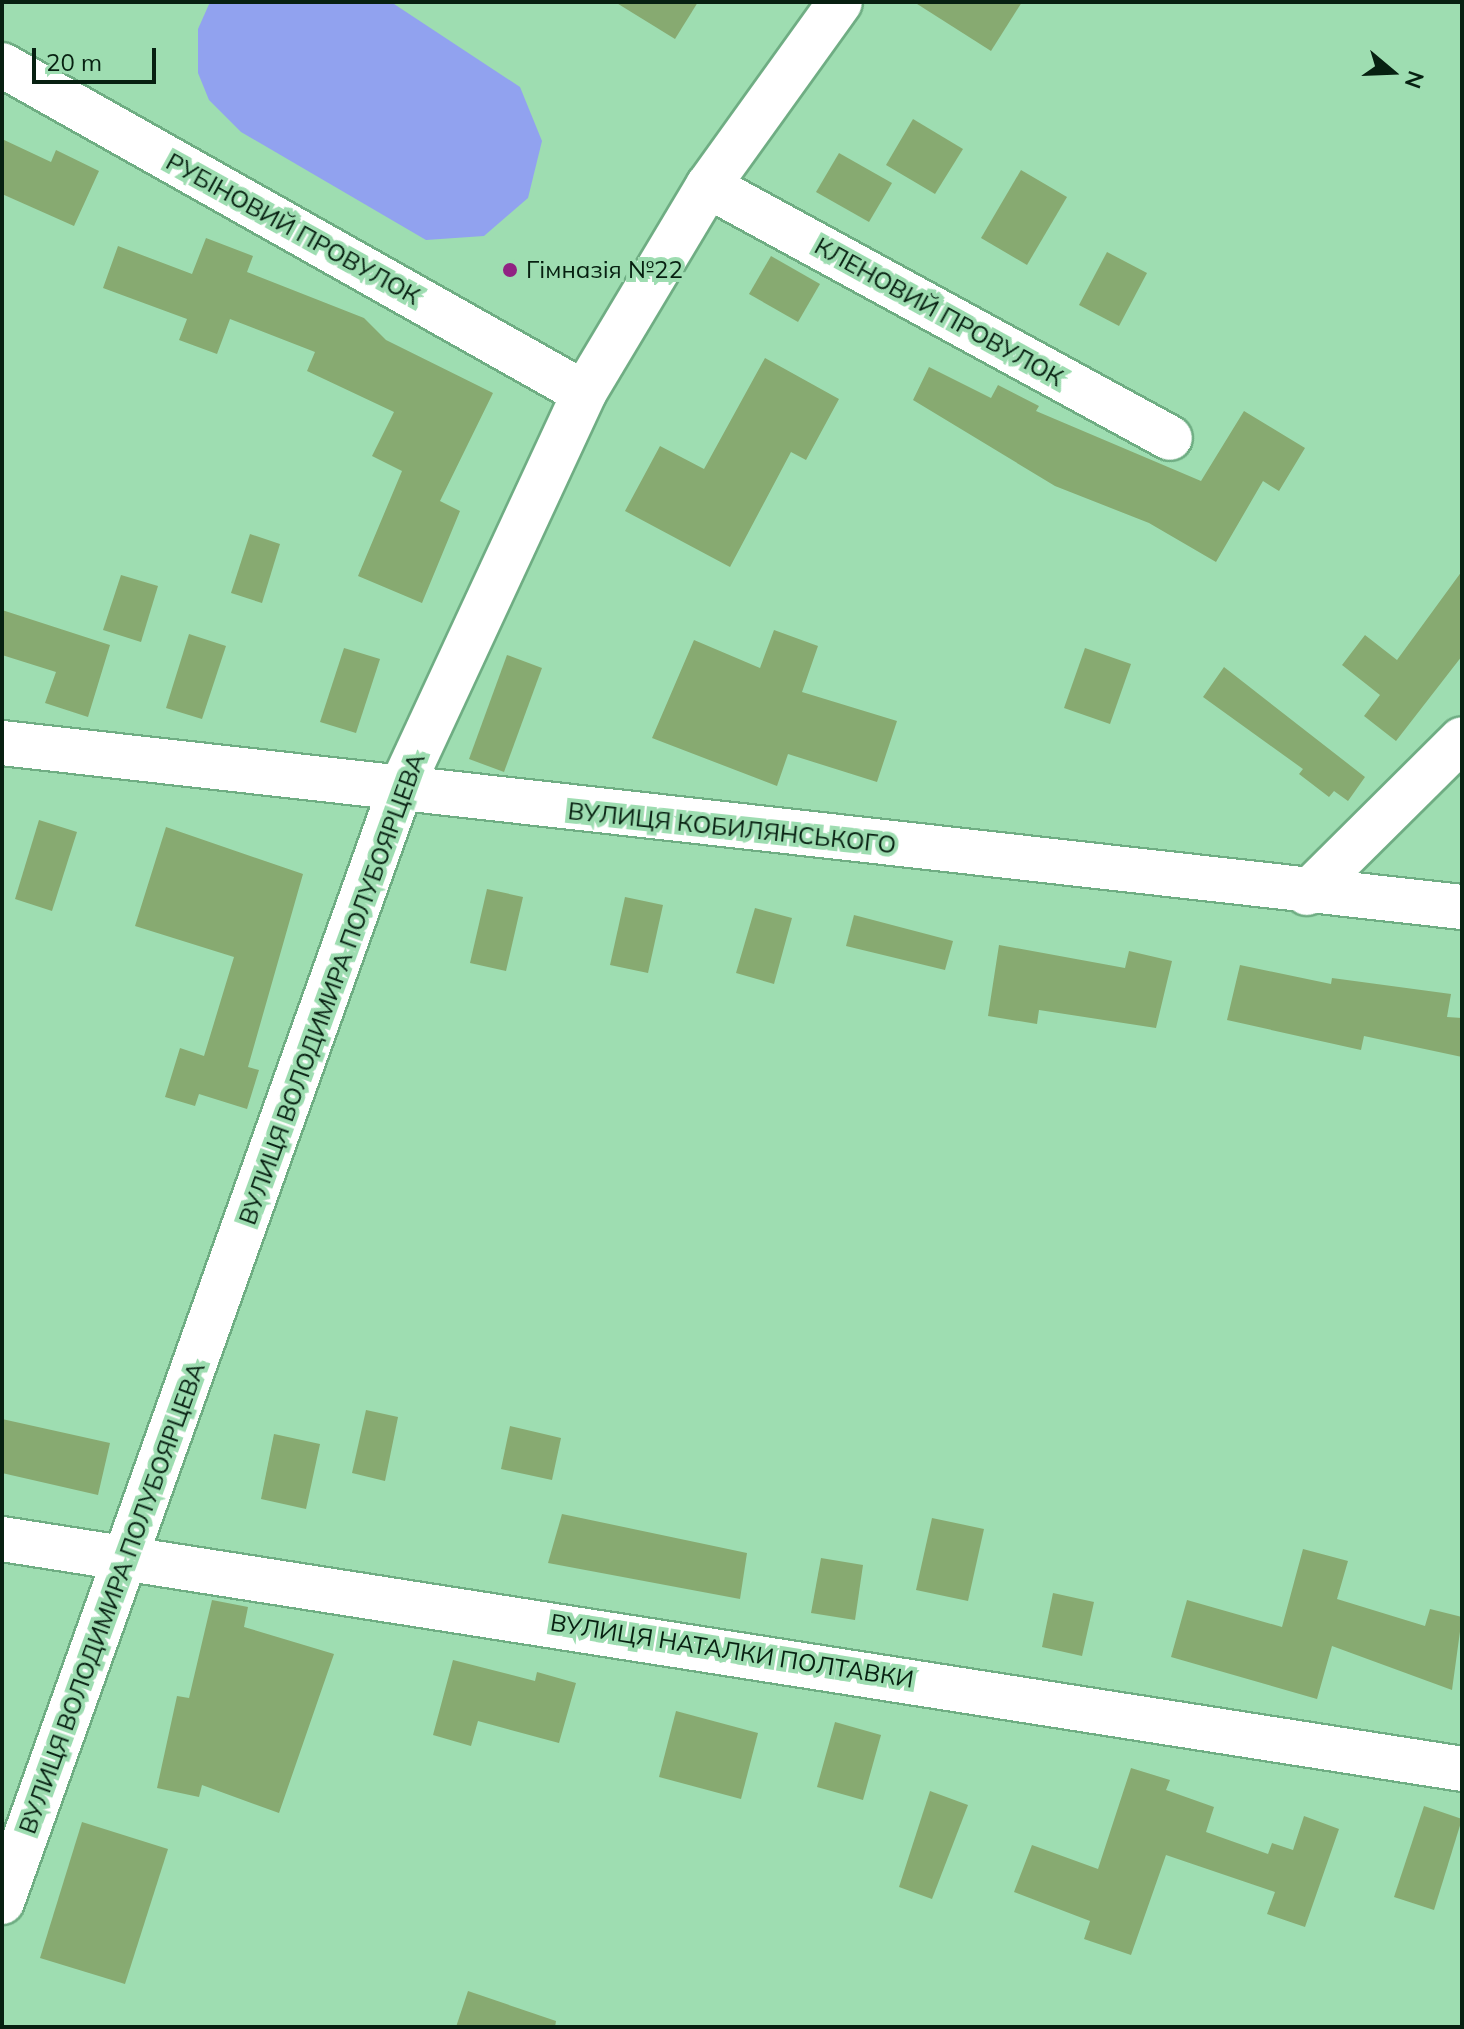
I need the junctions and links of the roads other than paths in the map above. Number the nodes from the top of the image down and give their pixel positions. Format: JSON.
{"nodes":[{"id":1,"x":840,"y":2,"type":"edge"},
{"id":2,"x":2,"y":65,"type":"edge"},
{"id":3,"x":708,"y":186,"type":"junction"},
{"id":4,"x":584,"y":393,"type":"junction"},
{"id":5,"x":1170,"y":438,"type":"dead end"},
{"id":6,"x":1462,"y":739,"type":"edge"},
{"id":7,"x":2,"y":743,"type":"edge"},
{"id":8,"x":400,"y":790,"type":"junction"},
{"id":9,"x":1307,"y":893,"type":"junction"},
{"id":10,"x":1462,"y":907,"type":"edge"},
{"id":11,"x":2,"y":1539,"type":"edge"},
{"id":12,"x":128,"y":1554,"type":"junction"},
{"id":13,"x":1462,"y":1769,"type":"edge"},
{"id":14,"x":2,"y":1902,"type":"edge"}],
"edges":[{"from":1,"to":3,"type":"street","name":"ВУЛИЦЯ ВОЛОДИМИРА ПОЛУБОЯРЦЕВА"},
{"from":2,"to":4,"type":"street","name":"РУБІНОВИЙ ПРОВУЛОК"},
{"from":3,"to":4,"type":"street","name":"ВУЛИЦЯ ВОЛОДИМИРА ПОЛУБОЯРЦЕВА"},
{"from":3,"to":5,"type":"street","name":"КЛЕНОВИЙ ПРОВУЛОК"},
{"from":4,"to":8,"type":"street","name":"ВУЛИЦЯ ВОЛОДИМИРА ПОЛУБОЯРЦЕВА"},
{"from":6,"to":9,"type":"street"},
{"from":7,"to":8,"type":"street","name":"ВУЛИЦЯ КОБИЛЯНСЬКОГО"},
{"from":8,"to":9,"type":"street","name":"ВУЛИЦЯ КОБИЛЯНСЬКОГО"},
{"from":8,"to":12,"type":"street","name":"ВУЛИЦЯ ВОЛОДИМИРА ПОЛУБОЯРЦЕВА"},
{"from":9,"to":10,"type":"street","name":"ВУЛИЦЯ КОБИЛЯНСЬКОГО"},
{"from":11,"to":12,"type":"street","name":"ВУЛИЦЯ НАТАЛКИ ПОЛТАВКИ"},
{"from":12,"to":13,"type":"street","name":"ВУЛИЦЯ НАТАЛКИ ПОЛТАВКИ"},
{"from":12,"to":14,"type":"street","name":"ВУЛИЦЯ ВОЛОДИМИРА ПОЛУБОЯРЦЕВА"}]}
